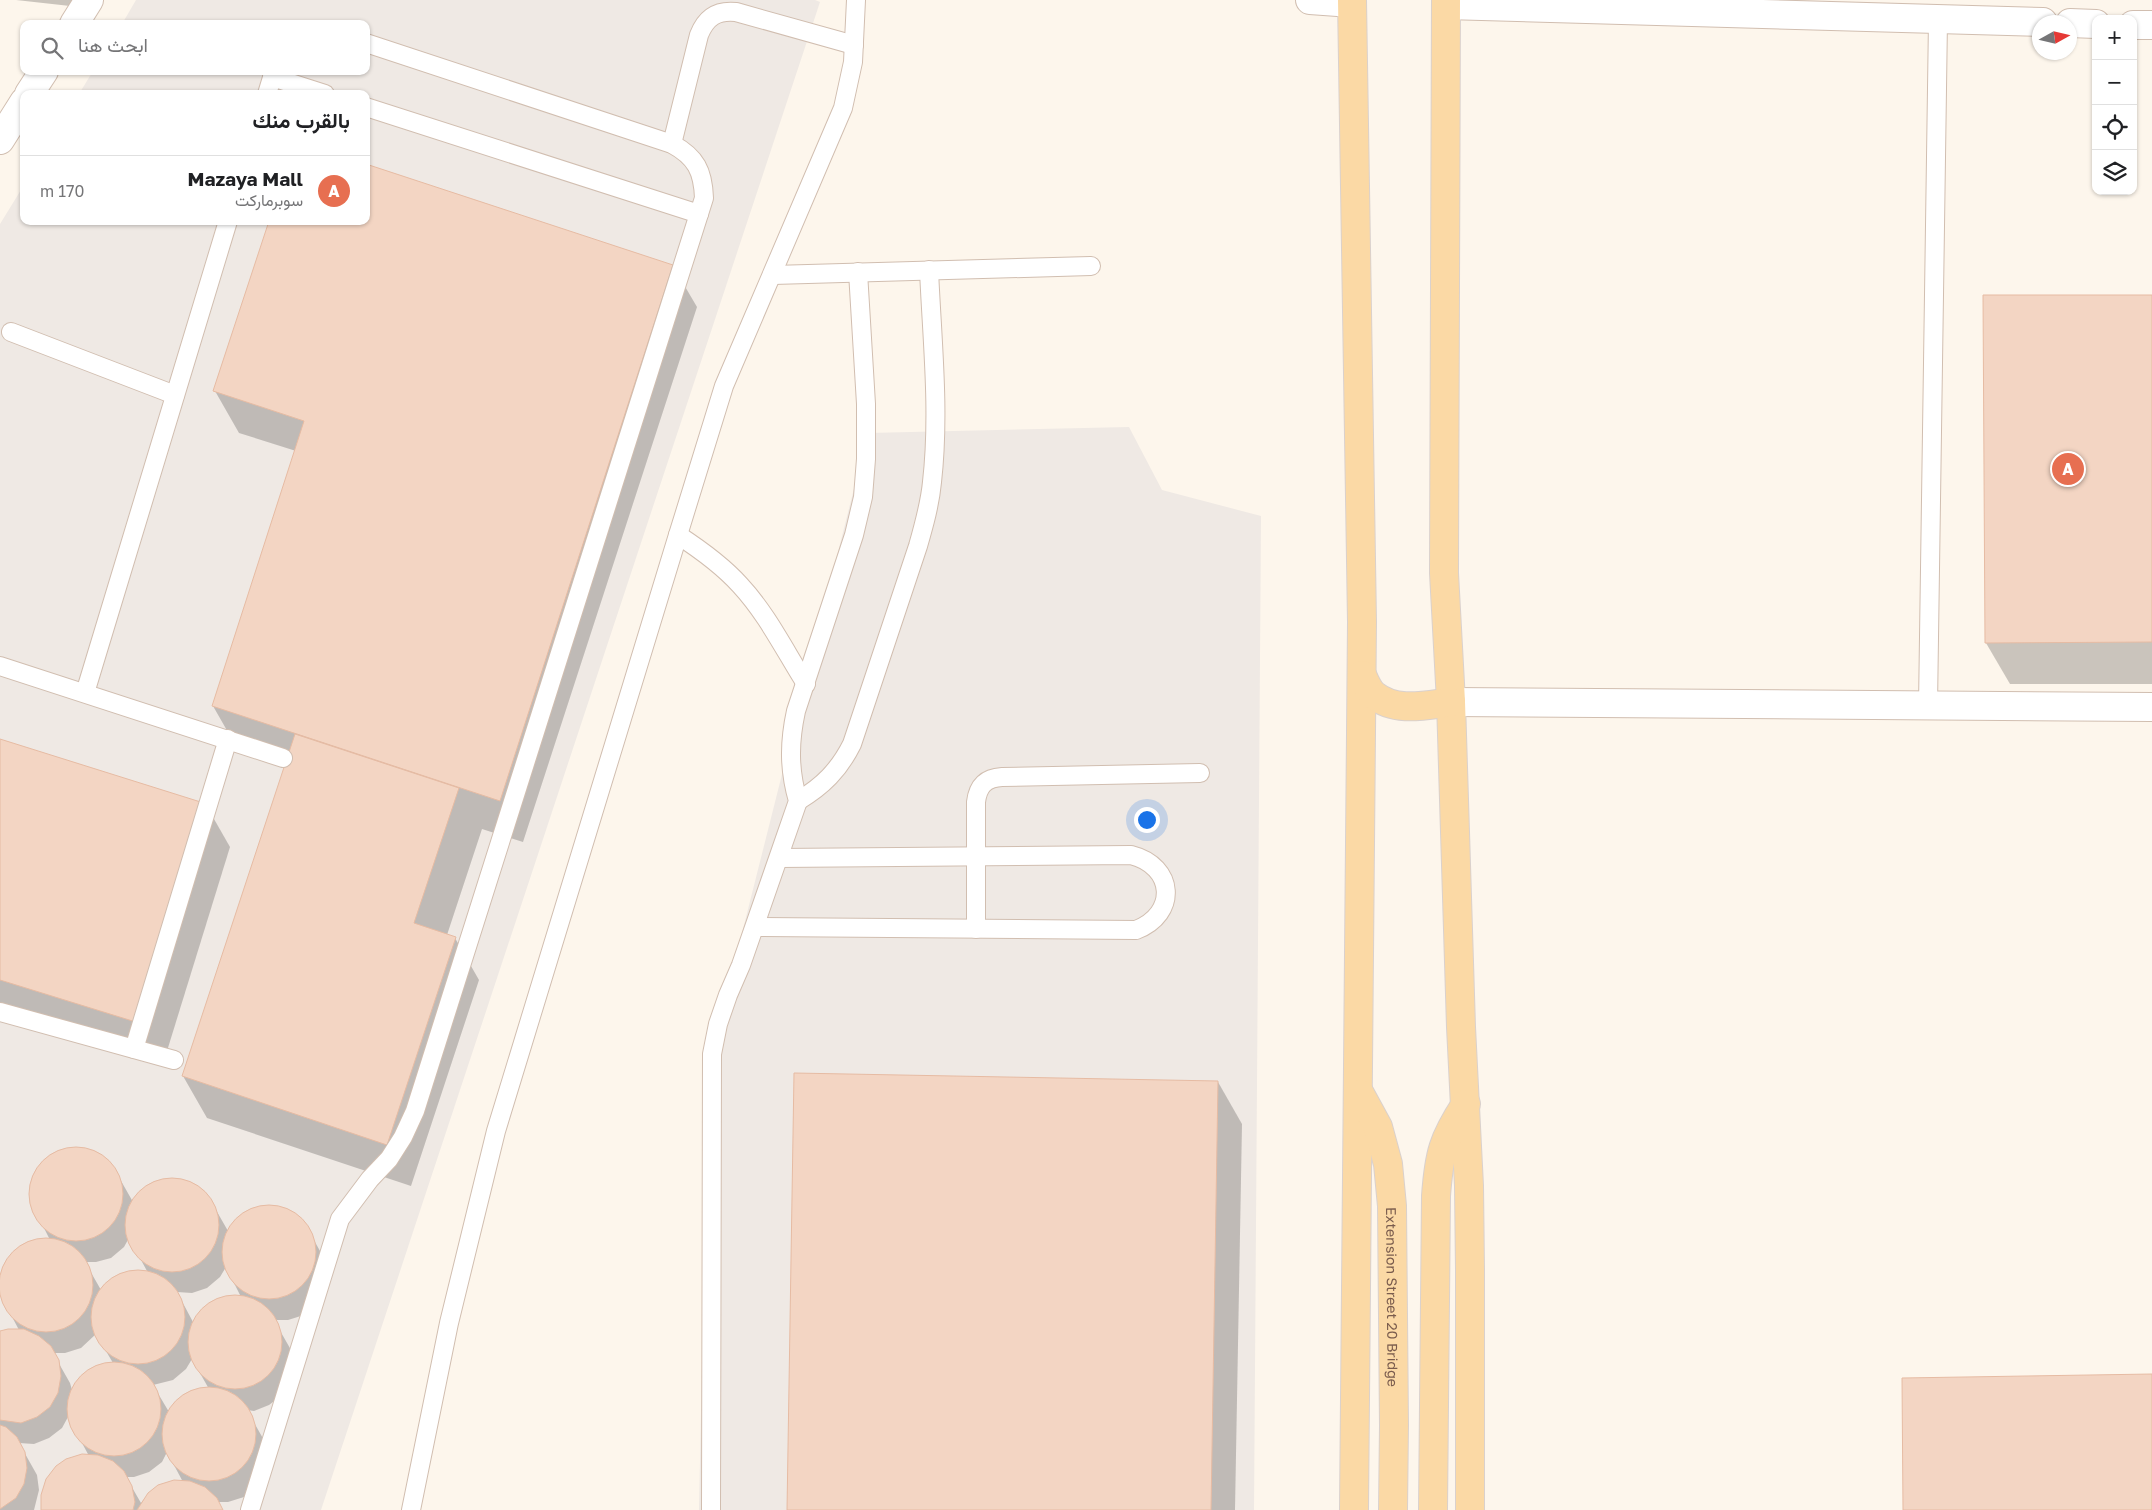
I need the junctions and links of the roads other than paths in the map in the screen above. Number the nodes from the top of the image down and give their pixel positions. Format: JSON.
{"nodes":[{"id":1,"x":89,"y":0,"type":"edge"},
{"id":2,"x":856,"y":0,"type":"edge"},
{"id":3,"x":1310,"y":0,"type":"edge"},
{"id":4,"x":1352,"y":1,"type":"edge"},
{"id":5,"x":1446,"y":2,"type":"edge"},
{"id":6,"x":76,"y":20,"type":"edge"},
{"id":7,"x":1938,"y":20,"type":"junction"},
{"id":8,"x":2032,"y":22,"type":"edge"},
{"id":9,"x":2077,"y":23,"type":"edge"},
{"id":10,"x":2092,"y":24,"type":"edge"},
{"id":11,"x":2137,"y":25,"type":"edge"},
{"id":12,"x":2152,"y":25,"type":"edge"},
{"id":13,"x":370,"y":44,"type":"edge"},
{"id":14,"x":854,"y":45,"type":"junction"},
{"id":15,"x":41,"y":75,"type":"edge"},
{"id":16,"x":273,"y":75,"type":"edge"},
{"id":17,"x":276,"y":75,"type":"edge"},
{"id":18,"x":28,"y":90,"type":"edge"},
{"id":19,"x":268,"y":90,"type":"edge"},
{"id":20,"x":315,"y":90,"type":"edge"},
{"id":21,"x":18,"y":102,"type":"edge"},
{"id":22,"x":370,"y":108,"type":"edge"},
{"id":23,"x":0,"y":140,"type":"edge"},
{"id":24,"x":672,"y":144,"type":"junction"},
{"id":25,"x":699,"y":214,"type":"junction"},
{"id":26,"x":227,"y":225,"type":"edge"},
{"id":27,"x":1091,"y":266,"type":"dead end"},
{"id":28,"x":929,"y":270,"type":"junction"},
{"id":29,"x":858,"y":272,"type":"junction"},
{"id":30,"x":773,"y":275,"type":"junction"},
{"id":31,"x":11,"y":332,"type":"dead end"},
{"id":32,"x":176,"y":395,"type":"junction"},
{"id":33,"x":678,"y":535,"type":"junction"},
{"id":34,"x":0,"y":666,"type":"edge"},
{"id":35,"x":1362,"y":676,"type":"junction"},
{"id":36,"x":806,"y":684,"type":"junction"},
{"id":37,"x":85,"y":693,"type":"junction"},
{"id":38,"x":1451,"y":702,"type":"junction"},
{"id":39,"x":1928,"y":706,"type":"junction"},
{"id":40,"x":2152,"y":707,"type":"edge"},
{"id":41,"x":228,"y":739,"type":"junction"},
{"id":42,"x":283,"y":758,"type":"dead end"},
{"id":43,"x":1200,"y":773,"type":"dead end"},
{"id":44,"x":798,"y":801,"type":"junction"},
{"id":45,"x":976,"y":856,"type":"junction"},
{"id":46,"x":778,"y":858,"type":"junction"},
{"id":47,"x":754,"y":927,"type":"junction"},
{"id":48,"x":976,"y":929,"type":"junction"},
{"id":49,"x":0,"y":1012,"type":"edge"},
{"id":50,"x":134,"y":1049,"type":"junction"},
{"id":51,"x":174,"y":1060,"type":"dead end"},
{"id":52,"x":1358,"y":1091,"type":"junction"},
{"id":53,"x":1466,"y":1104,"type":"junction"},
{"id":54,"x":250,"y":1510,"type":"edge"},
{"id":55,"x":411,"y":1510,"type":"edge"},
{"id":56,"x":711,"y":1510,"type":"edge"},
{"id":57,"x":1354,"y":1510,"type":"edge"},
{"id":58,"x":1393,"y":1510,"type":"edge"},
{"id":59,"x":1433,"y":1510,"type":"edge"},
{"id":60,"x":1470,"y":1510,"type":"edge"}],
"edges":[{"from":1,"to":6,"type":"street"},
{"from":2,"to":14,"type":"lane"},
{"from":3,"to":4,"type":"street"},
{"from":4,"to":35,"type":"main road"},
{"from":5,"to":7,"type":"street"},
{"from":5,"to":38,"type":"main road"},
{"from":7,"to":8,"type":"street"},
{"from":7,"to":39,"type":"lane"},
{"from":9,"to":10,"type":"street"},
{"from":11,"to":12,"type":"street"},
{"from":13,"to":24,"type":"lane"},
{"from":14,"to":24,"type":"lane"},
{"from":14,"to":30,"type":"lane"},
{"from":15,"to":18,"type":"street"},
{"from":16,"to":19,"type":"lane"},
{"from":17,"to":20,"type":"lane"},
{"from":21,"to":23,"type":"street"},
{"from":22,"to":25,"type":"lane"},
{"from":24,"to":25,"type":"lane"},
{"from":25,"to":54,"type":"lane"},
{"from":26,"to":32,"type":"lane"},
{"from":27,"to":28,"type":"lane"},
{"from":28,"to":29,"type":"lane"},
{"from":28,"to":44,"type":"lane"},
{"from":29,"to":30,"type":"lane"},
{"from":29,"to":36,"type":"lane"},
{"from":30,"to":33,"type":"lane"},
{"from":31,"to":32,"type":"lane"},
{"from":32,"to":37,"type":"lane"},
{"from":33,"to":36,"type":"lane"},
{"from":33,"to":55,"type":"lane"},
{"from":34,"to":37,"type":"lane"},
{"from":35,"to":38,"type":"main road"},
{"from":35,"to":52,"type":"main road"},
{"from":36,"to":44,"type":"lane"},
{"from":37,"to":41,"type":"lane"},
{"from":38,"to":39,"type":"street"},
{"from":38,"to":53,"type":"main road"},
{"from":39,"to":40,"type":"street"},
{"from":41,"to":42,"type":"lane"},
{"from":41,"to":50,"type":"lane"},
{"from":43,"to":45,"type":"lane"},
{"from":44,"to":46,"type":"lane"},
{"from":45,"to":46,"type":"lane"},
{"from":45,"to":48,"type":"lane"},
{"from":45,"to":48,"type":"lane"},
{"from":46,"to":47,"type":"lane"},
{"from":47,"to":48,"type":"lane"},
{"from":47,"to":56,"type":"lane"},
{"from":49,"to":50,"type":"lane"},
{"from":50,"to":51,"type":"lane"},
{"from":52,"to":57,"type":"main road"},
{"from":52,"to":58,"type":"main road","name":"Extension Street 20 Bridge"},
{"from":53,"to":59,"type":"main road"},
{"from":53,"to":60,"type":"main road"}]}
